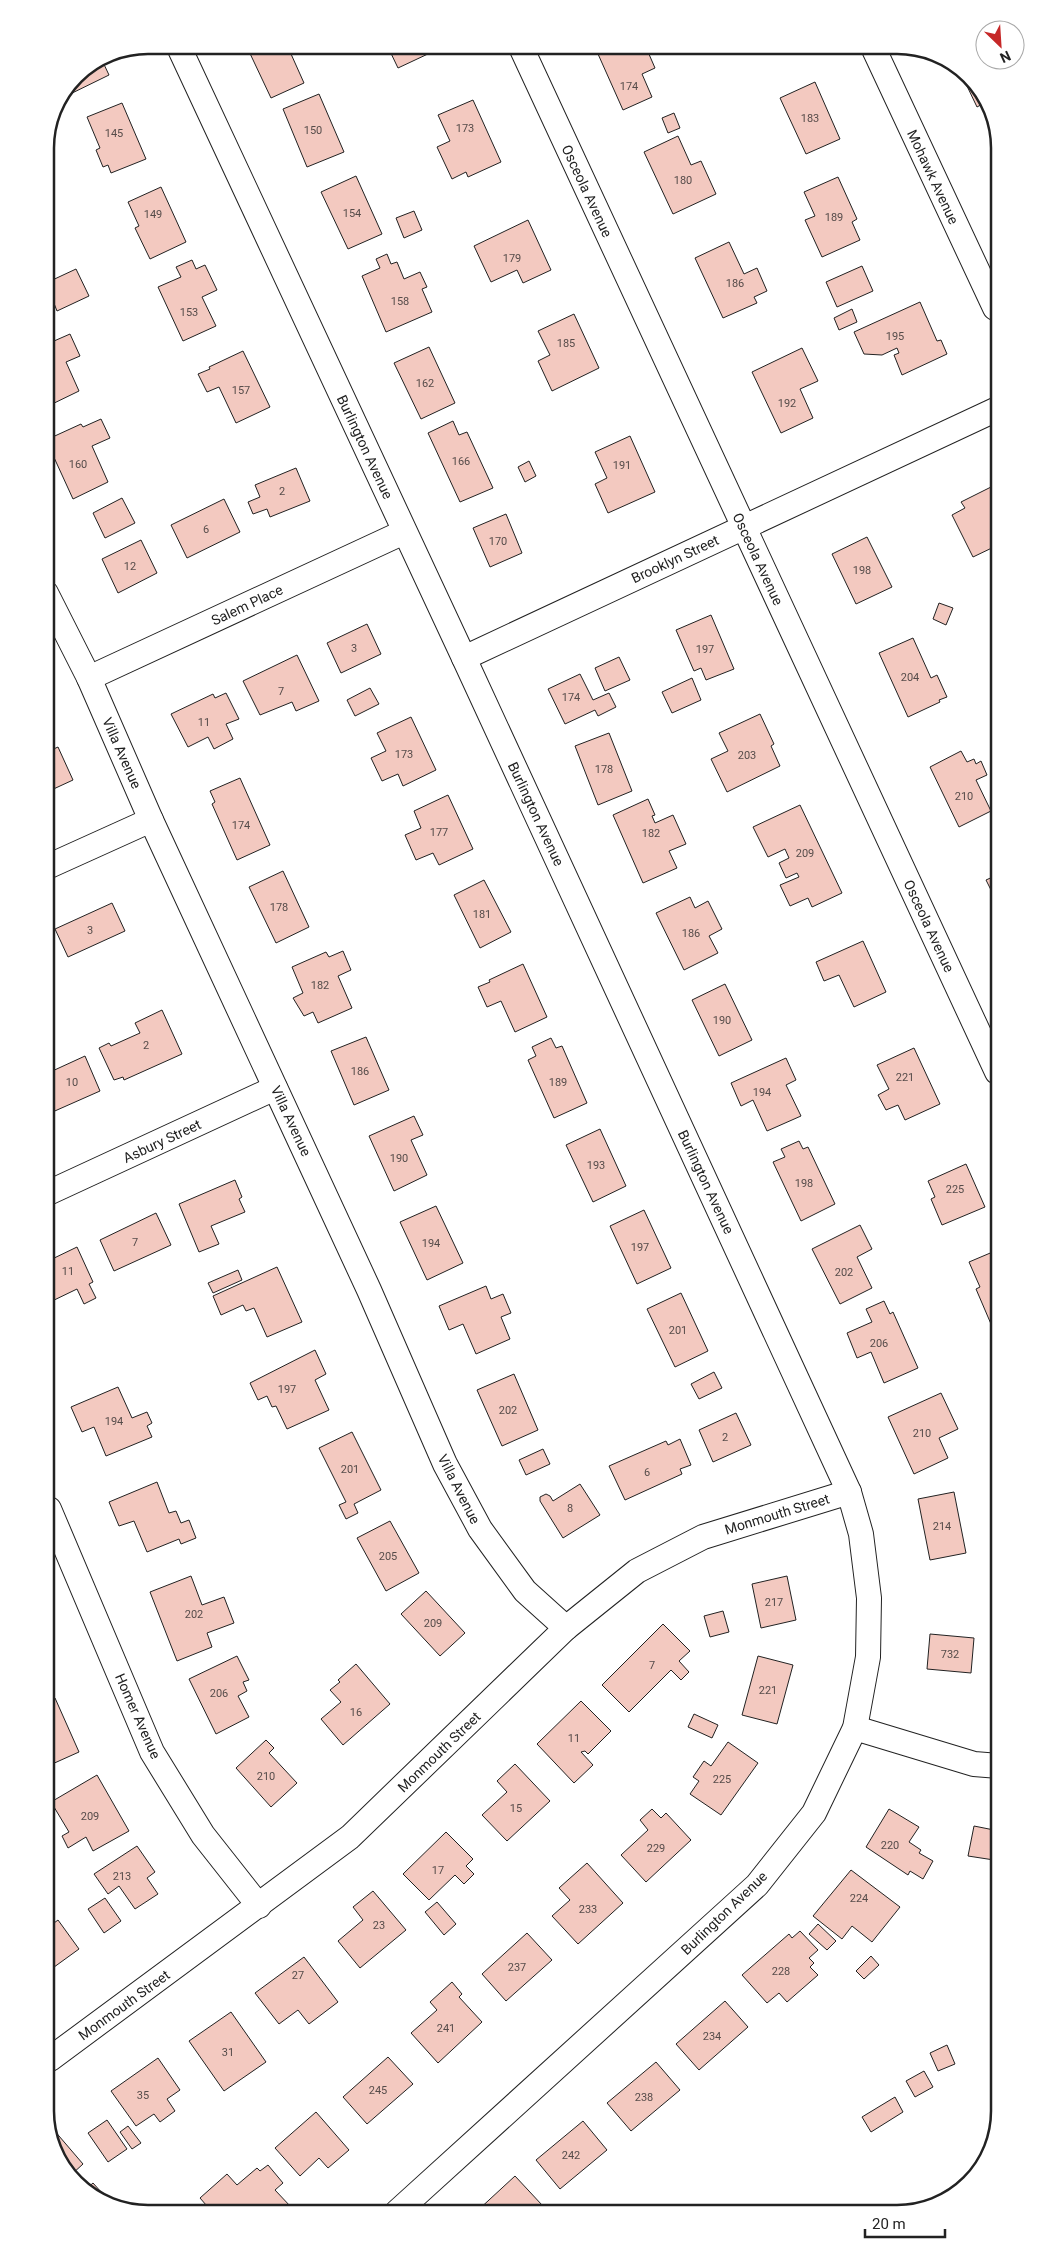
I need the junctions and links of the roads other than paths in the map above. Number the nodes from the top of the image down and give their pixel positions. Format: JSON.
{"nodes":[{"id":1,"x":182,"y":54,"type":"edge"},
{"id":2,"x":524,"y":54,"type":"edge"},
{"id":3,"x":876,"y":54,"type":"edge"},
{"id":4,"x":991,"y":299,"type":"edge"},
{"id":5,"x":991,"y":412,"type":"edge"},
{"id":6,"x":743,"y":527,"type":"junction"},
{"id":7,"x":404,"y":532,"type":"junction"},
{"id":8,"x":54,"y":609,"type":"edge"},
{"id":9,"x":464,"y":658,"type":"junction"},
{"id":10,"x":89,"y":678,"type":"junction"},
{"id":11,"x":151,"y":820,"type":"junction"},
{"id":12,"x":54,"y":864,"type":"edge"},
{"id":13,"x":991,"y":1059,"type":"edge"},
{"id":14,"x":275,"y":1088,"type":"junction"},
{"id":15,"x":54,"y":1190,"type":"edge"},
{"id":16,"x":849,"y":1492,"type":"junction"},
{"id":17,"x":54,"y":1521,"type":"edge"},
{"id":18,"x":566,"y":1628,"type":"junction"},
{"id":19,"x":855,"y":1728,"type":"junction"},
{"id":20,"x":991,"y":1765,"type":"edge"},
{"id":21,"x":259,"y":1906,"type":"junction"},
{"id":22,"x":54,"y":2056,"type":"edge"},
{"id":23,"x":405,"y":2205,"type":"edge"}],
"edges":[{"from":1,"to":7,"type":"street","name":"Burlington Avenue"},
{"from":2,"to":6,"type":"street","name":"Osceola Avenue"},
{"from":3,"to":4,"type":"street","name":"Mohawk Avenue"},
{"from":5,"to":6,"type":"street","name":"Brooklyn Street"},
{"from":6,"to":9,"type":"street","name":"Brooklyn Street"},
{"from":6,"to":13,"type":"street","name":"Osceola Avenue"},
{"from":7,"to":9,"type":"street","name":"Burlington Avenue"},
{"from":7,"to":10,"type":"street","name":"Salem Place"},
{"from":8,"to":10,"type":"street","name":"Villa Avenue"},
{"from":9,"to":16,"type":"street","name":"Burlington Avenue"},
{"from":10,"to":11,"type":"street","name":"Villa Avenue"},
{"from":11,"to":12,"type":"street"},
{"from":11,"to":14,"type":"street","name":"Villa Avenue"},
{"from":14,"to":15,"type":"street","name":"Asbury Street"},
{"from":14,"to":18,"type":"street","name":"Villa Avenue"},
{"from":16,"to":18,"type":"street","name":"Monmouth Street"},
{"from":16,"to":19,"type":"street","name":"Burlington Avenue"},
{"from":17,"to":21,"type":"street","name":"Homer Avenue"},
{"from":18,"to":21,"type":"street","name":"Monmouth Street"},
{"from":19,"to":20,"type":"street"},
{"from":19,"to":23,"type":"street","name":"Burlington Avenue"},
{"from":21,"to":22,"type":"street","name":"Monmouth Street"}]}
